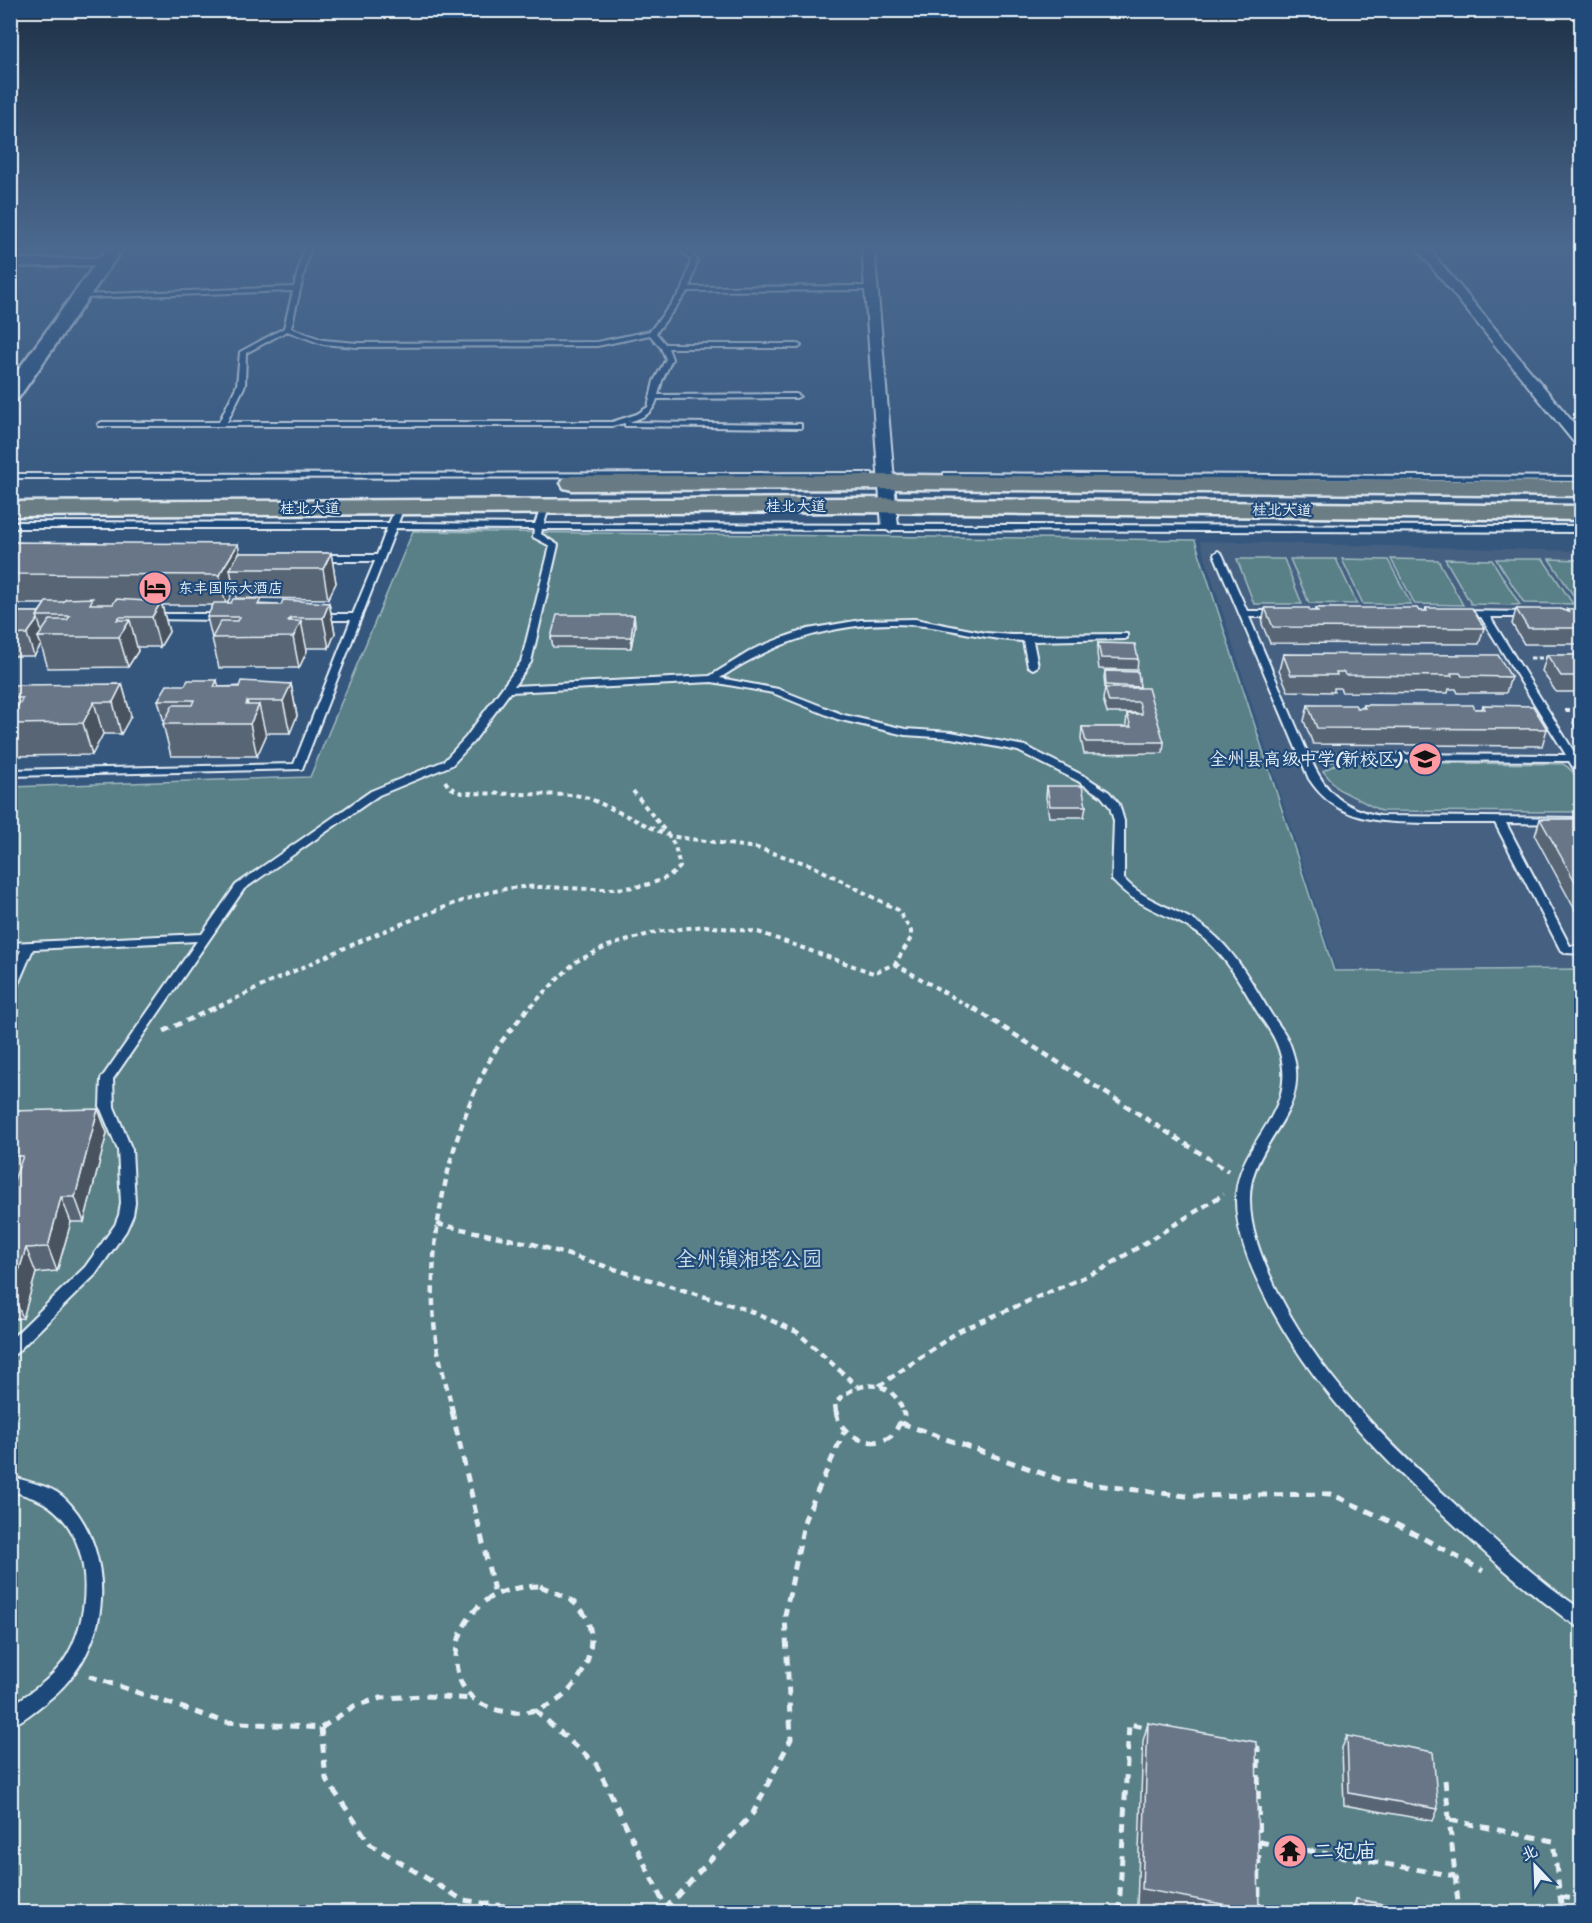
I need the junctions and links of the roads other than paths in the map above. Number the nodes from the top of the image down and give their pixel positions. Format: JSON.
{"nodes":[{"id":1,"x":52,"y":338,"type":"edge"},
{"id":2,"x":270,"y":338,"type":"edge"},
{"id":3,"x":306,"y":338,"type":"edge"},
{"id":4,"x":628,"y":338,"type":"edge"},
{"id":5,"x":656,"y":338,"type":"edge"},
{"id":6,"x":875,"y":338,"type":"edge"},
{"id":7,"x":1495,"y":338,"type":"edge"},
{"id":8,"x":663,"y":346,"type":"junction"},
{"id":9,"x":798,"y":346,"type":"dead end"},
{"id":10,"x":10,"y":396,"type":"edge"},
{"id":11,"x":796,"y":396,"type":"dead end"},
{"id":12,"x":656,"y":397,"type":"junction"},
{"id":13,"x":102,"y":424,"type":"dead end"},
{"id":14,"x":222,"y":424,"type":"junction"},
{"id":15,"x":612,"y":424,"type":"junction"},
{"id":16,"x":798,"y":426,"type":"dead end"},
{"id":17,"x":1581,"y":443,"type":"edge"},
{"id":18,"x":10,"y":476,"type":"edge"},
{"id":19,"x":888,"y":479,"type":"junction"},
{"id":20,"x":1581,"y":479,"type":"edge"},
{"id":21,"x":10,"y":486,"type":"edge"},
{"id":22,"x":1581,"y":489,"type":"edge"},
{"id":23,"x":10,"y":509,"type":"edge"},
{"id":24,"x":1581,"y":513,"type":"edge"},
{"id":25,"x":542,"y":516,"type":"junction"},
{"id":26,"x":890,"y":516,"type":"junction"},
{"id":27,"x":396,"y":517,"type":"junction"},
{"id":28,"x":10,"y":525,"type":"edge"},
{"id":29,"x":1581,"y":529,"type":"edge"},
{"id":30,"x":1218,"y":554,"type":"dead end"},
{"id":31,"x":308,"y":558,"type":"edge"},
{"id":32,"x":380,"y":558,"type":"junction"},
{"id":33,"x":1245,"y":614,"type":"junction"},
{"id":34,"x":1293,"y":614,"type":"edge"},
{"id":35,"x":1448,"y":614,"type":"edge"},
{"id":36,"x":1484,"y":614,"type":"junction"},
{"id":37,"x":1538,"y":614,"type":"edge"},
{"id":38,"x":142,"y":617,"type":"edge"},
{"id":39,"x":237,"y":617,"type":"edge"},
{"id":40,"x":309,"y":617,"type":"edge"},
{"id":41,"x":357,"y":617,"type":"junction"},
{"id":42,"x":1124,"y":636,"type":"dead end"},
{"id":43,"x":1027,"y":637,"type":"junction"},
{"id":44,"x":1033,"y":666,"type":"dead end"},
{"id":45,"x":711,"y":678,"type":"junction"},
{"id":46,"x":507,"y":689,"type":"junction"},
{"id":47,"x":1305,"y":757,"type":"junction"},
{"id":48,"x":1577,"y":758,"type":"edge"},
{"id":49,"x":10,"y":773,"type":"edge"},
{"id":50,"x":1581,"y":773,"type":"edge"},
{"id":51,"x":1499,"y":820,"type":"junction"},
{"id":52,"x":1581,"y":821,"type":"edge"},
{"id":53,"x":205,"y":937,"type":"junction"},
{"id":54,"x":29,"y":946,"type":"junction"},
{"id":55,"x":10,"y":947,"type":"edge"},
{"id":56,"x":1581,"y":950,"type":"edge"},
{"id":57,"x":10,"y":989,"type":"edge"},
{"id":58,"x":10,"y":1350,"type":"edge"},
{"id":59,"x":10,"y":1483,"type":"edge"},
{"id":60,"x":1581,"y":1620,"type":"edge"},
{"id":61,"x":10,"y":1717,"type":"edge"}],
"edges":[{"from":1,"to":10,"type":"main road"},
{"from":2,"to":14,"type":"lane"},
{"from":3,"to":4,"type":"lane"},
{"from":5,"to":8,"type":"lane"},
{"from":6,"to":19,"type":"street"},
{"from":7,"to":17,"type":"street"},
{"from":8,"to":9,"type":"lane"},
{"from":8,"to":12,"type":"lane"},
{"from":11,"to":12,"type":"lane"},
{"from":12,"to":15,"type":"lane"},
{"from":13,"to":14,"type":"lane"},
{"from":14,"to":15,"type":"lane"},
{"from":15,"to":16,"type":"lane"},
{"from":18,"to":19,"type":"lane"},
{"from":19,"to":20,"type":"lane"},
{"from":19,"to":21,"type":"main road","name":"桂北大道"},
{"from":19,"to":22,"type":"main road","name":"桂北大道"},
{"from":19,"to":26,"type":"street"},
{"from":23,"to":27,"type":"main road","name":"桂北大道"},
{"from":24,"to":26,"type":"main road","name":"桂北大道"},
{"from":25,"to":26,"type":"main road","name":"桂北大道"},
{"from":25,"to":27,"type":"main road","name":"桂北大道"},
{"from":25,"to":46,"type":"lane"},
{"from":26,"to":29,"type":"lane"},
{"from":27,"to":28,"type":"lane"},
{"from":27,"to":32,"type":"lane"},
{"from":30,"to":33,"type":"lane"},
{"from":31,"to":32,"type":"lane"},
{"from":32,"to":41,"type":"lane"},
{"from":33,"to":34,"type":"lane"},
{"from":33,"to":47,"type":"lane"},
{"from":35,"to":36,"type":"lane"},
{"from":36,"to":37,"type":"lane"},
{"from":36,"to":48,"type":"lane"},
{"from":38,"to":39,"type":"lane"},
{"from":40,"to":41,"type":"lane"},
{"from":41,"to":49,"type":"lane"},
{"from":42,"to":43,"type":"lane"},
{"from":43,"to":44,"type":"lane"},
{"from":43,"to":45,"type":"lane"},
{"from":45,"to":46,"type":"lane"},
{"from":45,"to":60,"type":"lane"},
{"from":46,"to":53,"type":"lane"},
{"from":47,"to":48,"type":"lane"},
{"from":47,"to":51,"type":"lane"},
{"from":48,"to":50,"type":"lane"},
{"from":51,"to":52,"type":"lane"},
{"from":51,"to":56,"type":"lane"},
{"from":53,"to":54,"type":"lane"},
{"from":53,"to":58,"type":"lane"},
{"from":54,"to":55,"type":"lane"},
{"from":54,"to":57,"type":"lane"},
{"from":59,"to":61,"type":"lane"}]}
